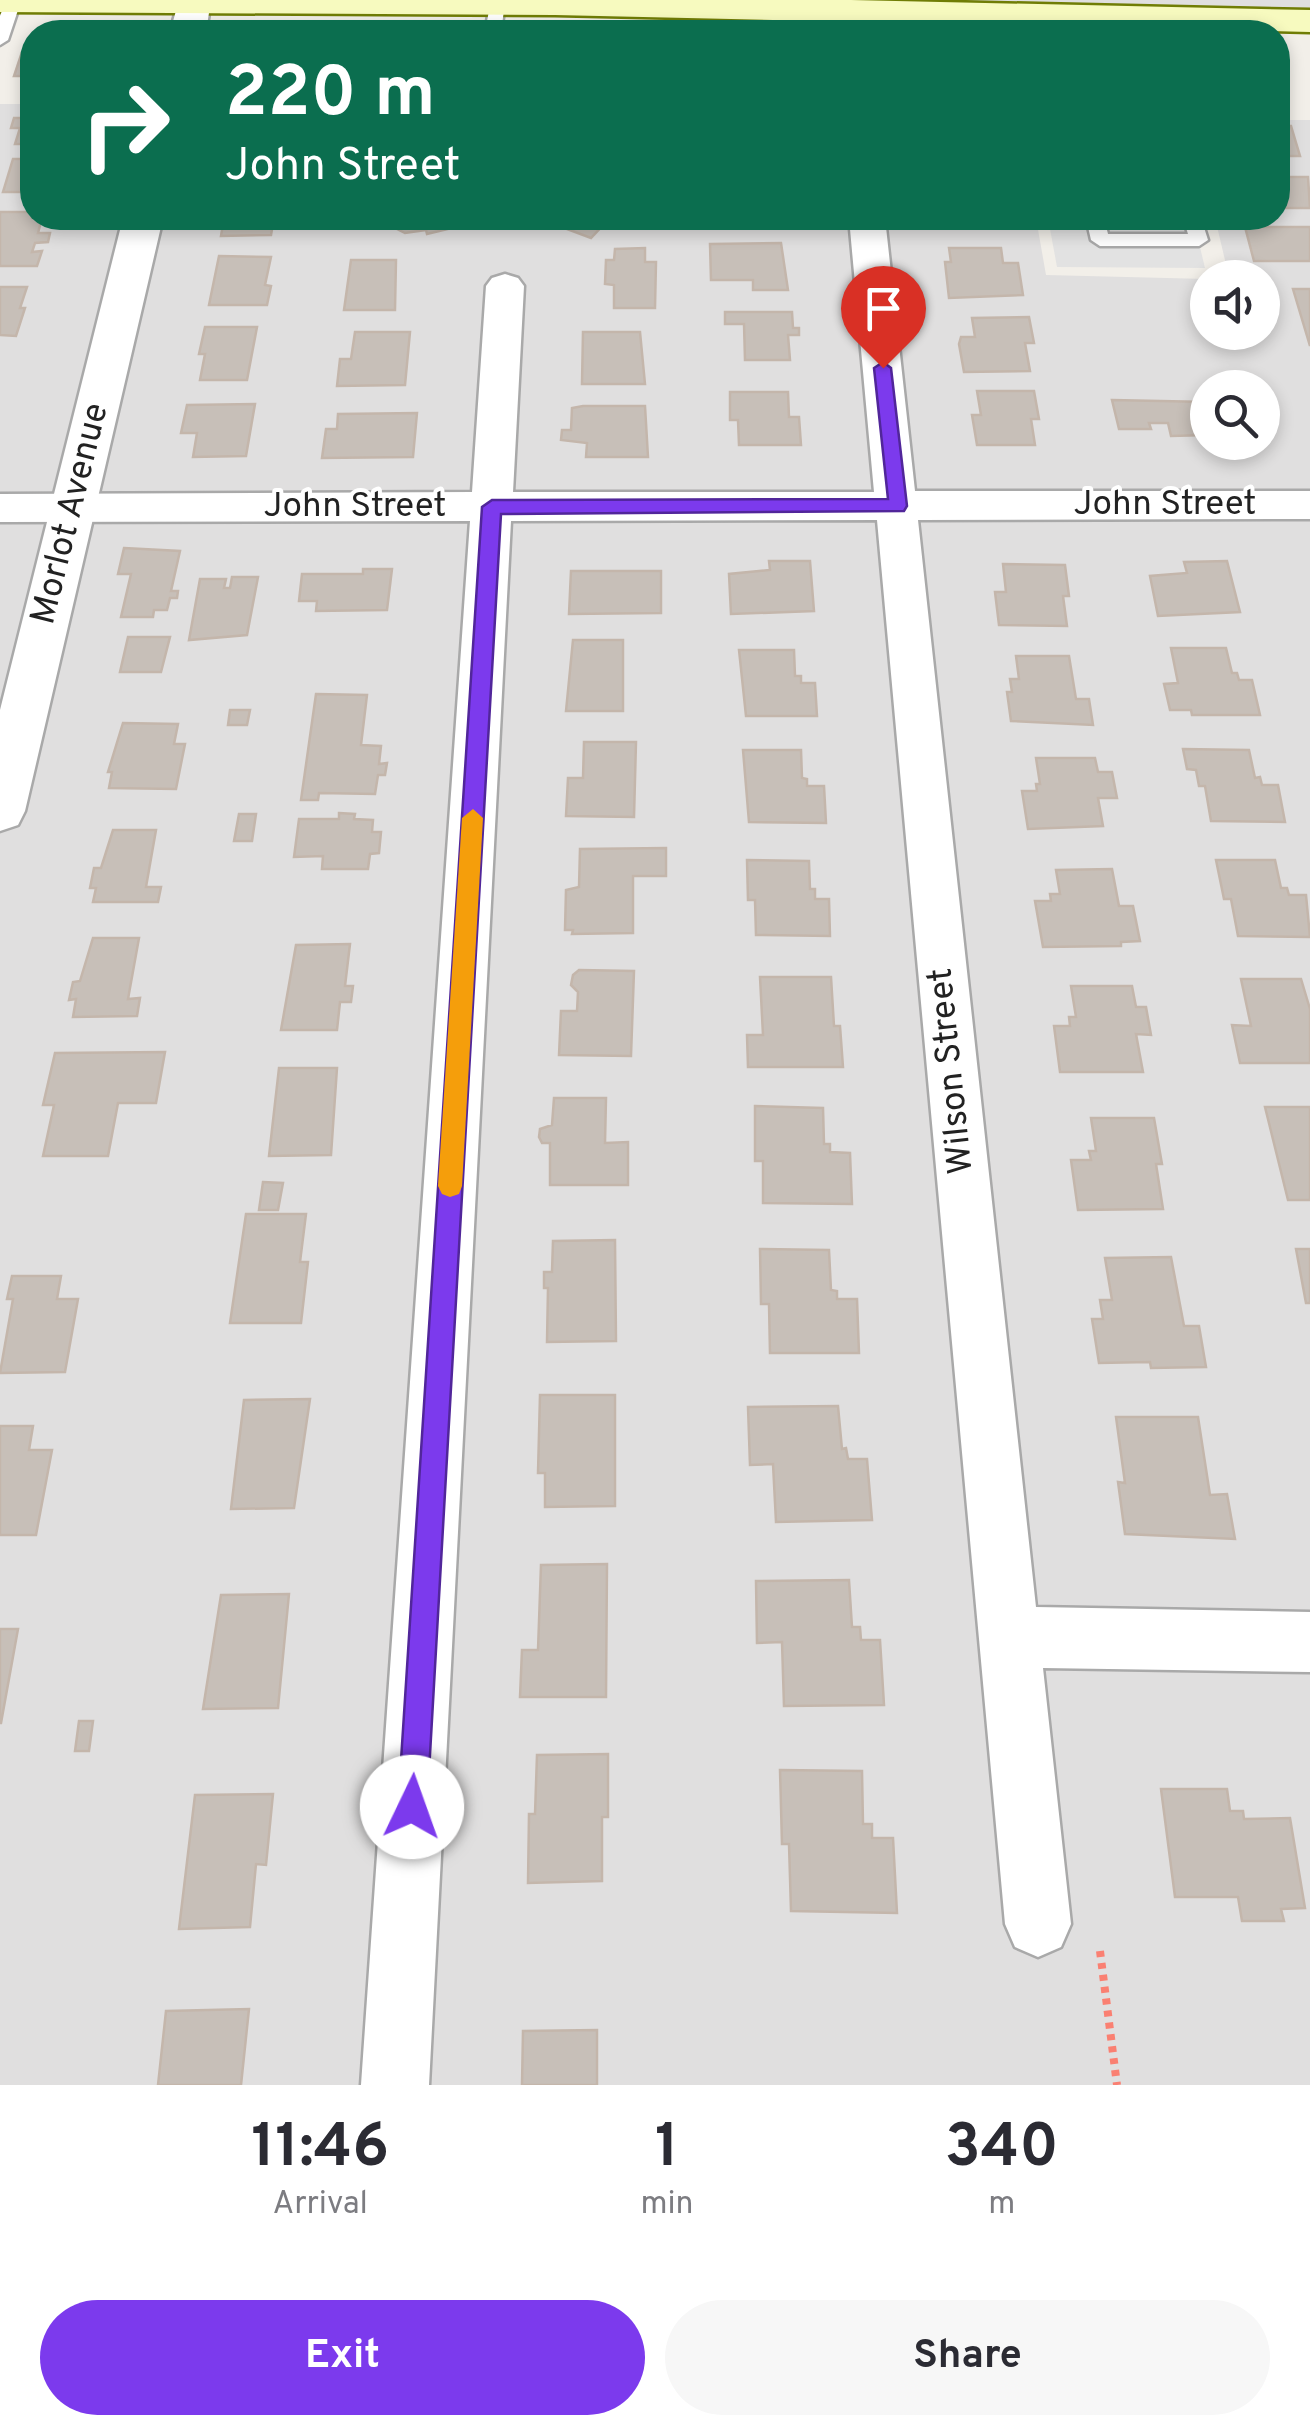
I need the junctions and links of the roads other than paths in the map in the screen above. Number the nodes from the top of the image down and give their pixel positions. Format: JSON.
{"nodes":[{"id":1,"x":0,"y":1,"type":"edge"},
{"id":2,"x":13,"y":1,"type":"edge"},
{"id":3,"x":28,"y":1,"type":"edge"},
{"id":4,"x":555,"y":2,"type":"edge"},
{"id":5,"x":661,"y":3,"type":"edge"},
{"id":6,"x":1095,"y":8,"type":"edge"},
{"id":7,"x":484,"y":10,"type":"edge"},
{"id":8,"x":192,"y":12,"type":"edge"},
{"id":9,"x":846,"y":20,"type":"edge"},
{"id":10,"x":1059,"y":20,"type":"edge"},
{"id":11,"x":1310,"y":21,"type":"edge"},
{"id":12,"x":0,"y":40,"type":"edge"},
{"id":13,"x":140,"y":230,"type":"edge"},
{"id":14,"x":868,"y":230,"type":"edge"},
{"id":15,"x":1097,"y":230,"type":"edge"},
{"id":16,"x":1196,"y":230,"type":"edge"},
{"id":17,"x":505,"y":286,"type":"dead end"},
{"id":18,"x":898,"y":506,"type":"junction"},
{"id":19,"x":492,"y":507,"type":"junction"},
{"id":20,"x":0,"y":508,"type":"edge"},
{"id":21,"x":73,"y":508,"type":"junction"},
{"id":22,"x":1308,"y":511,"type":"edge"},
{"id":23,"x":0,"y":811,"type":"edge"},
{"id":24,"x":1006,"y":1637,"type":"junction"},
{"id":25,"x":1310,"y":1642,"type":"edge"},
{"id":26,"x":1038,"y":1924,"type":"dead end"},
{"id":27,"x":395,"y":2085,"type":"edge"}],
"edges":[{"from":1,"to":2,"type":"main road"},
{"from":2,"to":3,"type":"main road"},
{"from":2,"to":12,"type":"lane"},
{"from":3,"to":8,"type":"main road"},
{"from":4,"to":5,"type":"main road"},
{"from":4,"to":7,"type":"main road"},
{"from":5,"to":9,"type":"main road"},
{"from":6,"to":10,"type":"main road"},
{"from":6,"to":11,"type":"main road"},
{"from":7,"to":8,"type":"main road"},
{"from":13,"to":21,"type":"street","name":"Morlot Avenue"},
{"from":14,"to":18,"type":"street","name":"Wilson Street"},
{"from":15,"to":16,"type":"lane"},
{"from":17,"to":19,"type":"street"},
{"from":18,"to":19,"type":"street","name":"John Street"},
{"from":18,"to":22,"type":"street","name":"John Street"},
{"from":18,"to":24,"type":"street","name":"Wilson Street"},
{"from":19,"to":21,"type":"street","name":"John Street"},
{"from":19,"to":27,"type":"street"},
{"from":20,"to":21,"type":"street","name":"John Street"},
{"from":21,"to":23,"type":"street","name":"Morlot Avenue"},
{"from":24,"to":25,"type":"street"},
{"from":24,"to":26,"type":"street","name":"Wilson Street"}]}
